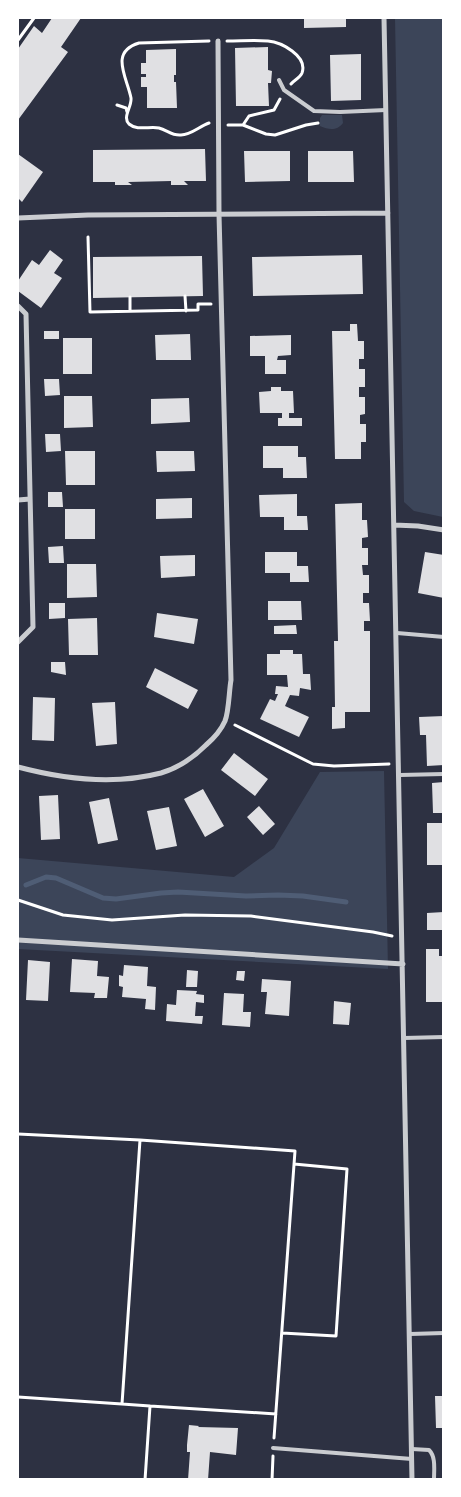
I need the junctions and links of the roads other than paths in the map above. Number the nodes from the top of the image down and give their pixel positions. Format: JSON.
{"nodes":[{"id":1,"x":384,"y":18,"type":"edge"},
{"id":2,"x":218,"y":41,"type":"road end"},
{"id":3,"x":279,"y":80,"type":"dead end"},
{"id":4,"x":386,"y":110,"type":"junction"},
{"id":5,"x":388,"y":212,"type":"junction"},
{"id":6,"x":219,"y":214,"type":"junction"},
{"id":7,"x":18,"y":218,"type":"edge"},
{"id":8,"x":18,"y":306,"type":"edge"},
{"id":9,"x":30,"y":499,"type":"junction"},
{"id":10,"x":18,"y":500,"type":"edge"},
{"id":11,"x":394,"y":525,"type":"junction"},
{"id":12,"x":444,"y":530,"type":"edge"},
{"id":13,"x":397,"y":633,"type":"junction"},
{"id":14,"x":444,"y":637,"type":"edge"},
{"id":15,"x":18,"y":642,"type":"edge"},
{"id":16,"x":18,"y":767,"type":"edge"},
{"id":17,"x":444,"y":774,"type":"edge"},
{"id":18,"x":400,"y":776,"type":"junction"},
{"id":19,"x":18,"y":940,"type":"edge"},
{"id":20,"x":403,"y":964,"type":"junction"},
{"id":21,"x":444,"y":1037,"type":"edge"},
{"id":22,"x":404,"y":1038,"type":"junction"},
{"id":23,"x":444,"y":1333,"type":"edge"},
{"id":24,"x":410,"y":1334,"type":"junction"},
{"id":25,"x":274,"y":1448,"type":"road end"},
{"id":26,"x":412,"y":1449,"type":"junction"},
{"id":27,"x":412,"y":1459,"type":"junction"},
{"id":28,"x":412,"y":1480,"type":"edge"},
{"id":29,"x":434,"y":1480,"type":"edge"}],
"edges":[{"from":1,"to":4,"type":"street"},
{"from":2,"to":6,"type":"street"},
{"from":3,"to":4,"type":"lane"},
{"from":4,"to":5,"type":"street"},
{"from":5,"to":6,"type":"street"},
{"from":5,"to":11,"type":"street"},
{"from":6,"to":7,"type":"street"},
{"from":6,"to":16,"type":"street"},
{"from":8,"to":9,"type":"street"},
{"from":9,"to":10,"type":"street"},
{"from":9,"to":15,"type":"street"},
{"from":11,"to":12,"type":"street"},
{"from":11,"to":13,"type":"street"},
{"from":13,"to":14,"type":"lane"},
{"from":13,"to":18,"type":"street"},
{"from":17,"to":18,"type":"lane"},
{"from":18,"to":20,"type":"street"},
{"from":19,"to":20,"type":"street"},
{"from":20,"to":22,"type":"street"},
{"from":21,"to":22,"type":"lane"},
{"from":22,"to":24,"type":"street"},
{"from":23,"to":24,"type":"lane"},
{"from":24,"to":26,"type":"street"},
{"from":25,"to":27,"type":"lane"},
{"from":26,"to":27,"type":"street"},
{"from":26,"to":29,"type":"lane"},
{"from":27,"to":28,"type":"street"}]}
